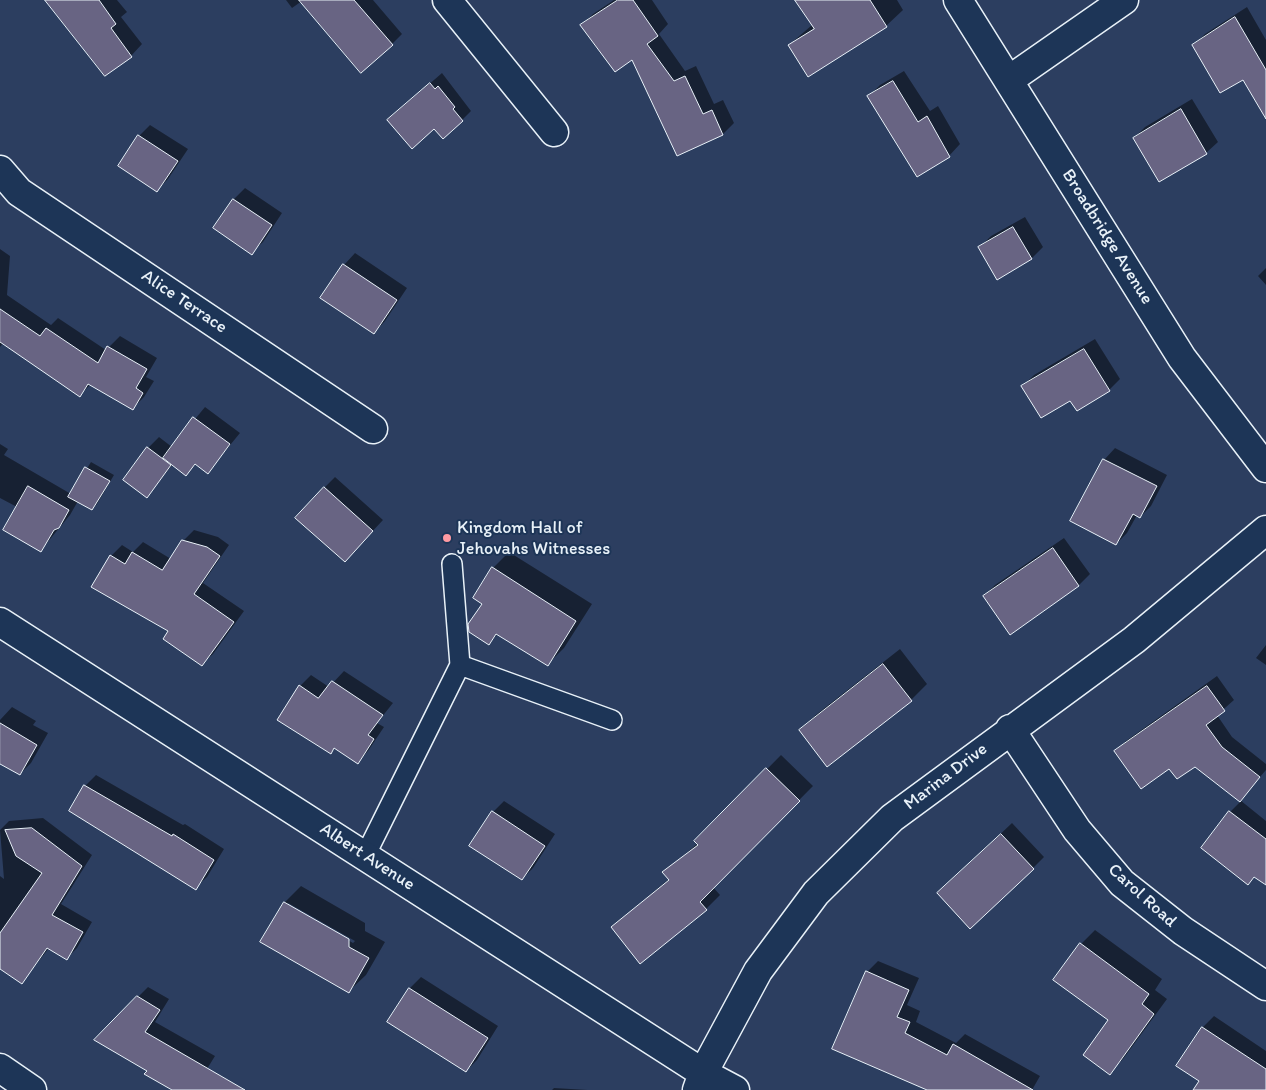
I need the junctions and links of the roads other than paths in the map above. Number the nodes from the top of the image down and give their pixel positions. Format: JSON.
{"nodes":[{"id":1,"x":447,"y":0,"type":"edge"},
{"id":2,"x":958,"y":0,"type":"edge"},
{"id":3,"x":1124,"y":0,"type":"edge"},
{"id":4,"x":1009,"y":80,"type":"junction"},
{"id":5,"x":554,"y":132,"type":"dead end"},
{"id":6,"x":0,"y":170,"type":"edge"},
{"id":7,"x":373,"y":429,"type":"dead end"},
{"id":8,"x":1266,"y":468,"type":"edge"},
{"id":9,"x":1266,"y":530,"type":"edge"},
{"id":10,"x":452,"y":564,"type":"dead end"},
{"id":11,"x":0,"y":622,"type":"edge"},
{"id":12,"x":460,"y":665,"type":"junction"},
{"id":13,"x":612,"y":720,"type":"dead end"},
{"id":14,"x":1010,"y":729,"type":"junction"},
{"id":15,"x":365,"y":856,"type":"junction"},
{"id":16,"x":1266,"y":986,"type":"edge"},
{"id":17,"x":0,"y":1068,"type":"edge"},
{"id":18,"x":700,"y":1082,"type":"edge"},
{"id":19,"x":32,"y":1090,"type":"edge"},
{"id":20,"x":735,"y":1090,"type":"edge"}],
"edges":[{"from":1,"to":5,"type":"street"},
{"from":2,"to":4,"type":"street","name":"Broadbridge Avenue"},
{"from":3,"to":4,"type":"street"},
{"from":4,"to":8,"type":"street","name":"Broadbridge Avenue"},
{"from":6,"to":7,"type":"street","name":"Alice Terrace"},
{"from":9,"to":14,"type":"street","name":"Marina Drive"},
{"from":10,"to":12,"type":"lane"},
{"from":11,"to":15,"type":"street","name":"Albert Avenue"},
{"from":12,"to":13,"type":"lane"},
{"from":12,"to":15,"type":"lane"},
{"from":14,"to":16,"type":"street","name":"Carol Road"},
{"from":14,"to":18,"type":"street","name":"Marina Drive"},
{"from":15,"to":18,"type":"street","name":"Albert Avenue"},
{"from":17,"to":19,"type":"street"},
{"from":18,"to":20,"type":"street","name":"Albert Avenue"}]}
